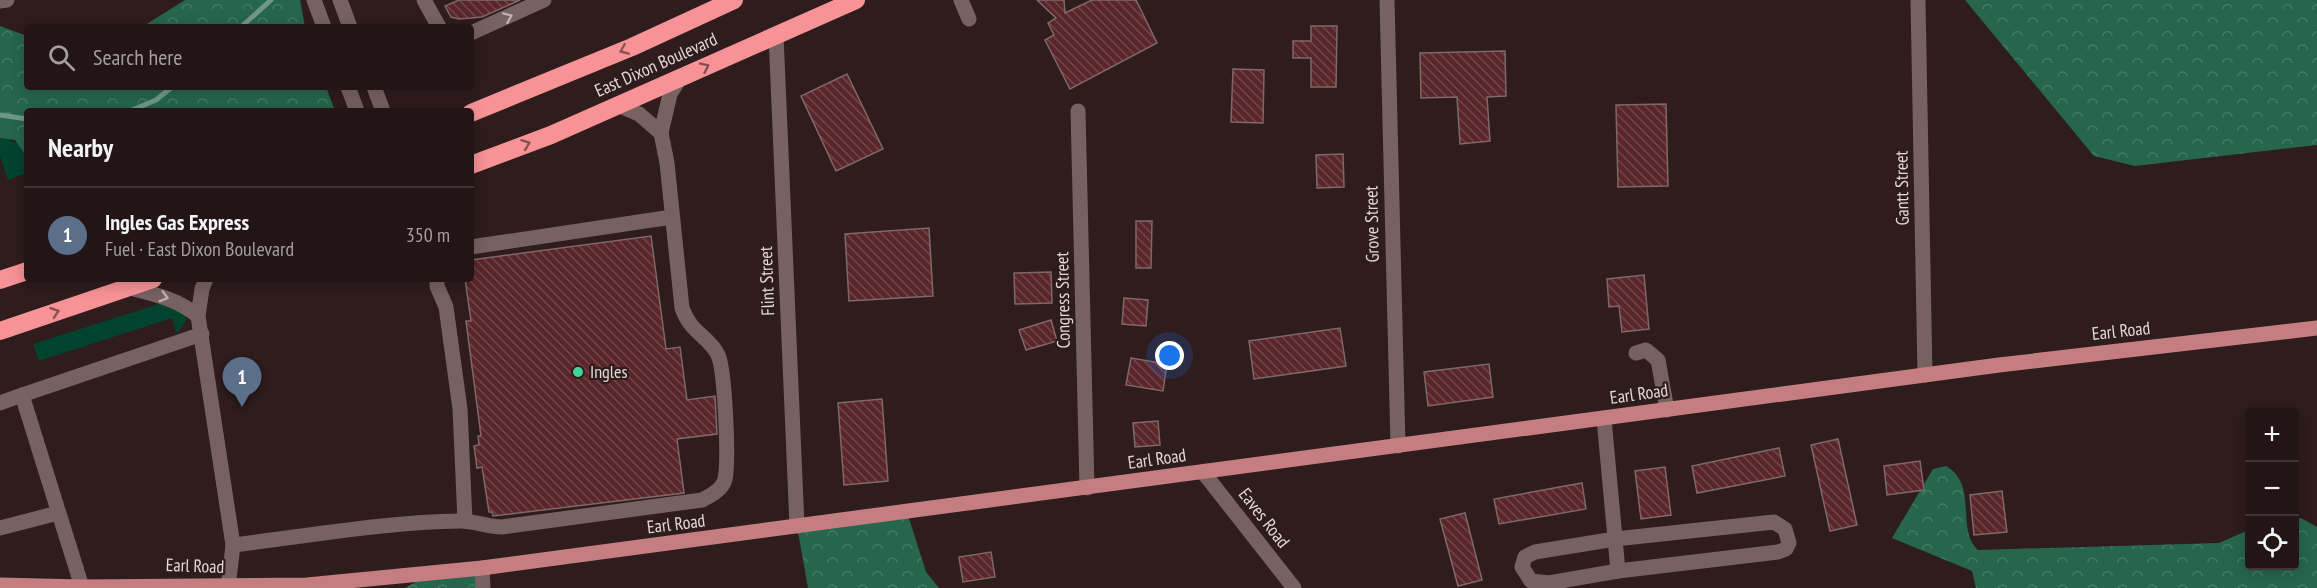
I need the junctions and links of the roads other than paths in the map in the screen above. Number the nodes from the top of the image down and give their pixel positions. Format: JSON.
{"nodes":[{"id":1,"x":7,"y":0,"type":"edge"},
{"id":2,"x":314,"y":0,"type":"edge"},
{"id":3,"x":340,"y":0,"type":"edge"},
{"id":4,"x":424,"y":0,"type":"edge"},
{"id":5,"x":544,"y":0,"type":"edge"},
{"id":6,"x":734,"y":0,"type":"edge"},
{"id":7,"x":856,"y":0,"type":"edge"},
{"id":8,"x":961,"y":0,"type":"edge"},
{"id":9,"x":1387,"y":0,"type":"edge"},
{"id":10,"x":1918,"y":0,"type":"edge"},
{"id":11,"x":0,"y":1,"type":"edge"},
{"id":12,"x":969,"y":19,"type":"dead end"},
{"id":13,"x":323,"y":24,"type":"edge"},
{"id":14,"x":349,"y":24,"type":"edge"},
{"id":15,"x":437,"y":24,"type":"edge"},
{"id":16,"x":474,"y":32,"type":"edge"},
{"id":17,"x":776,"y":34,"type":"junction"},
{"id":18,"x":680,"y":78,"type":"junction"},
{"id":19,"x":349,"y":90,"type":"edge"},
{"id":20,"x":375,"y":90,"type":"edge"},
{"id":21,"x":618,"y":105,"type":"junction"},
{"id":22,"x":356,"y":108,"type":"edge"},
{"id":23,"x":382,"y":108,"type":"edge"},
{"id":24,"x":1078,"y":111,"type":"dead end"},
{"id":25,"x":474,"y":112,"type":"edge"},
{"id":26,"x":661,"y":133,"type":"junction"},
{"id":27,"x":474,"y":164,"type":"edge"},
{"id":28,"x":672,"y":217,"type":"junction"},
{"id":29,"x":474,"y":247,"type":"edge"},
{"id":30,"x":24,"y":272,"type":"edge"},
{"id":31,"x":0,"y":280,"type":"edge"},
{"id":32,"x":143,"y":282,"type":"edge"},
{"id":33,"x":205,"y":282,"type":"edge"},
{"id":34,"x":434,"y":282,"type":"edge"},
{"id":35,"x":126,"y":287,"type":"junction"},
{"id":36,"x":198,"y":316,"type":"junction"},
{"id":37,"x":2317,"y":328,"type":"edge"},
{"id":38,"x":0,"y":331,"type":"edge"},
{"id":39,"x":202,"y":334,"type":"junction"},
{"id":40,"x":1636,"y":353,"type":"dead end"},
{"id":41,"x":1925,"y":375,"type":"junction"},
{"id":42,"x":22,"y":395,"type":"junction"},
{"id":43,"x":0,"y":403,"type":"edge"},
{"id":44,"x":1667,"y":410,"type":"junction"},
{"id":45,"x":1604,"y":418,"type":"junction"},
{"id":46,"x":1398,"y":446,"type":"junction"},
{"id":47,"x":1203,"y":472,"type":"junction"},
{"id":48,"x":1086,"y":488,"type":"junction"},
{"id":49,"x":58,"y":513,"type":"junction"},
{"id":50,"x":465,"y":521,"type":"junction"},
{"id":51,"x":797,"y":526,"type":"junction"},
{"id":52,"x":0,"y":528,"type":"edge"},
{"id":53,"x":1615,"y":539,"type":"junction"},
{"id":54,"x":233,"y":545,"type":"junction"},
{"id":55,"x":482,"y":568,"type":"junction"},
{"id":56,"x":1618,"y":571,"type":"junction"},
{"id":57,"x":0,"y":585,"type":"edge"},
{"id":58,"x":82,"y":587,"type":"edge"},
{"id":59,"x":228,"y":587,"type":"edge"},
{"id":60,"x":483,"y":588,"type":"edge"},
{"id":61,"x":1294,"y":588,"type":"edge"}],
"edges":[{"from":1,"to":11,"type":"street"},
{"from":2,"to":13,"type":"street"},
{"from":3,"to":14,"type":"street"},
{"from":4,"to":15,"type":"street"},
{"from":16,"to":5,"type":"street","one_way":true},
{"from":6,"to":25,"type":"highway","name":"East Dixon Boulevard","one_way":true},
{"from":7,"to":17,"type":"highway","name":"East Dixon Boulevard"},
{"from":8,"to":12,"type":"street"},
{"from":9,"to":46,"type":"street","name":"Grove Street"},
{"from":10,"to":41,"type":"street","name":"Gantt Street"},
{"from":18,"to":17,"type":"highway","name":"East Dixon Boulevard","one_way":true},
{"from":17,"to":51,"type":"street","name":"Flint Street"},
{"from":18,"to":21,"type":"highway","name":"East Dixon Boulevard"},
{"from":18,"to":26,"type":"street"},
{"from":19,"to":22,"type":"street"},
{"from":20,"to":23,"type":"street"},
{"from":21,"to":26,"type":"street"},
{"from":27,"to":21,"type":"highway","name":"East Dixon Boulevard","one_way":true},
{"from":24,"to":48,"type":"street","name":"Congress Street"},
{"from":26,"to":28,"type":"street"},
{"from":28,"to":29,"type":"street"},
{"from":28,"to":50,"type":"street"},
{"from":30,"to":31,"type":"highway"},
{"from":32,"to":35,"type":"highway"},
{"from":33,"to":36,"type":"street"},
{"from":34,"to":50,"type":"street"},
{"from":35,"to":36,"type":"street","one_way":true},
{"from":38,"to":35,"type":"highway","one_way":true},
{"from":36,"to":39,"type":"street"},
{"from":37,"to":41,"type":"main road","name":"Earl Road"},
{"from":39,"to":42,"type":"street"},
{"from":39,"to":54,"type":"street"},
{"from":40,"to":44,"type":"street"},
{"from":41,"to":44,"type":"main road","name":"Earl Road"},
{"from":42,"to":43,"type":"street"},
{"from":42,"to":49,"type":"street"},
{"from":44,"to":45,"type":"main road","name":"Earl Road"},
{"from":45,"to":46,"type":"main road","name":"Earl Road"},
{"from":45,"to":53,"type":"street"},
{"from":46,"to":47,"type":"main road","name":"Earl Road"},
{"from":47,"to":48,"type":"main road","name":"Earl Road"},
{"from":47,"to":61,"type":"street","name":"Eaves Road"},
{"from":48,"to":51,"type":"main road","name":"Earl Road"},
{"from":49,"to":52,"type":"street"},
{"from":49,"to":58,"type":"street"},
{"from":50,"to":54,"type":"street"},
{"from":51,"to":55,"type":"main road","name":"Earl Road"},
{"from":53,"to":56,"type":"street"},
{"from":53,"to":56,"type":"street"},
{"from":53,"to":56,"type":"street"},
{"from":54,"to":59,"type":"street"},
{"from":55,"to":59,"type":"main road","name":"Earl Road"},
{"from":55,"to":60,"type":"street"},
{"from":57,"to":58,"type":"main road","name":"Earl Road"},
{"from":58,"to":59,"type":"main road","name":"Earl Road"}]}
